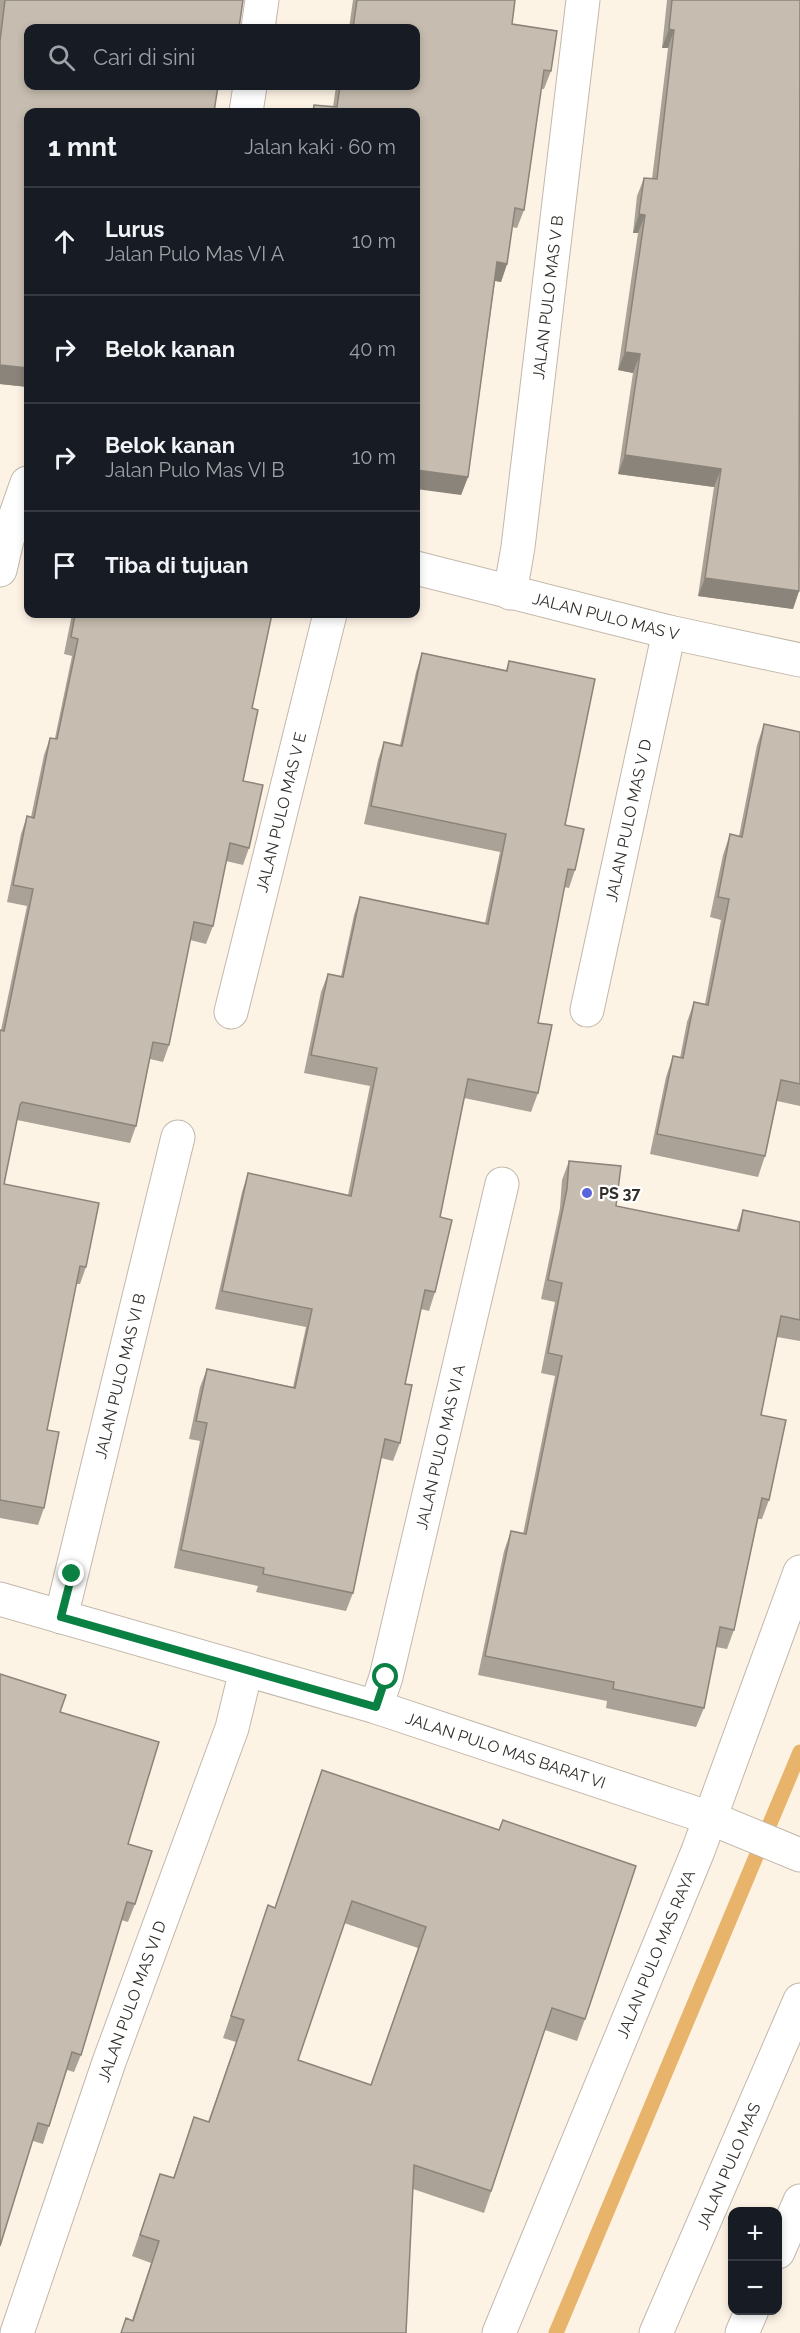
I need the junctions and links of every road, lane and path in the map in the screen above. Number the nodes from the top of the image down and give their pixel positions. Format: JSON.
{"nodes":[{"id":1,"x":262,"y":0,"type":"edge"},
{"id":2,"x":583,"y":0,"type":"edge"},
{"id":3,"x":259,"y":24,"type":"edge"},
{"id":4,"x":249,"y":90,"type":"edge"},
{"id":5,"x":247,"y":108,"type":"edge"},
{"id":6,"x":18,"y":481,"type":"edge"},
{"id":7,"x":420,"y":569,"type":"edge"},
{"id":8,"x":0,"y":570,"type":"edge"},
{"id":9,"x":510,"y":593,"type":"junction"},
{"id":10,"x":329,"y":618,"type":"edge"},
{"id":11,"x":669,"y":632,"type":"junction"},
{"id":12,"x":800,"y":660,"type":"edge"},
{"id":13,"x":587,"y":1010,"type":"dead end"},
{"id":14,"x":231,"y":1012,"type":"dead end"},
{"id":15,"x":178,"y":1137,"type":"dead end"},
{"id":16,"x":502,"y":1184,"type":"dead end"},
{"id":17,"x":800,"y":1572,"type":"edge"},
{"id":18,"x":0,"y":1599,"type":"edge"},
{"id":19,"x":61,"y":1617,"type":"junction"},
{"id":20,"x":246,"y":1670,"type":"junction"},
{"id":21,"x":376,"y":1707,"type":"junction"},
{"id":22,"x":710,"y":1818,"type":"junction"},
{"id":23,"x":800,"y":1855,"type":"edge"},
{"id":24,"x":800,"y":2000,"type":"edge"},
{"id":25,"x":800,"y":2201,"type":"edge"},
{"id":26,"x":782,"y":2241,"type":"edge"},
{"id":27,"x":750,"y":2315,"type":"edge"},
{"id":28,"x":17,"y":2333,"type":"edge"},
{"id":29,"x":499,"y":2333,"type":"edge"},
{"id":30,"x":656,"y":2333,"type":"edge"},
{"id":31,"x":742,"y":2333,"type":"edge"}],
"edges":[{"from":1,"to":3,"type":"street"},
{"from":2,"to":9,"type":"street","name":"JALAN PULO MAS V B"},
{"from":4,"to":5,"type":"street"},
{"from":6,"to":8,"type":"street"},
{"from":7,"to":9,"type":"street","name":"JALAN PULO MAS V"},
{"from":9,"to":11,"type":"street","name":"JALAN PULO MAS V"},
{"from":10,"to":14,"type":"street","name":"JALAN PULO MAS V E"},
{"from":11,"to":12,"type":"street","name":"JALAN PULO MAS V"},
{"from":11,"to":13,"type":"street","name":"JALAN PULO MAS V D"},
{"from":15,"to":19,"type":"street","name":"JALAN PULO MAS VI B"},
{"from":16,"to":21,"type":"street","name":"JALAN PULO MAS VI A"},
{"from":17,"to":22,"type":"street","name":"JALAN PULO MAS RAYA"},
{"from":18,"to":19,"type":"street","name":"JALAN PULO MAS BARAT VI"},
{"from":19,"to":20,"type":"street","name":"JALAN PULO MAS BARAT VI"},
{"from":20,"to":21,"type":"street","name":"JALAN PULO MAS BARAT VI"},
{"from":20,"to":28,"type":"street","name":"JALAN PULO MAS VI D"},
{"from":21,"to":22,"type":"street","name":"JALAN PULO MAS BARAT VI"},
{"from":22,"to":23,"type":"street","name":"JALAN PULO MAS BARAT VI"},
{"from":22,"to":29,"type":"street","name":"JALAN PULO MAS RAYA"},
{"from":24,"to":30,"type":"street","name":"JALAN PULO MAS"},
{"from":25,"to":26,"type":"street"},
{"from":27,"to":31,"type":"street"}]}
